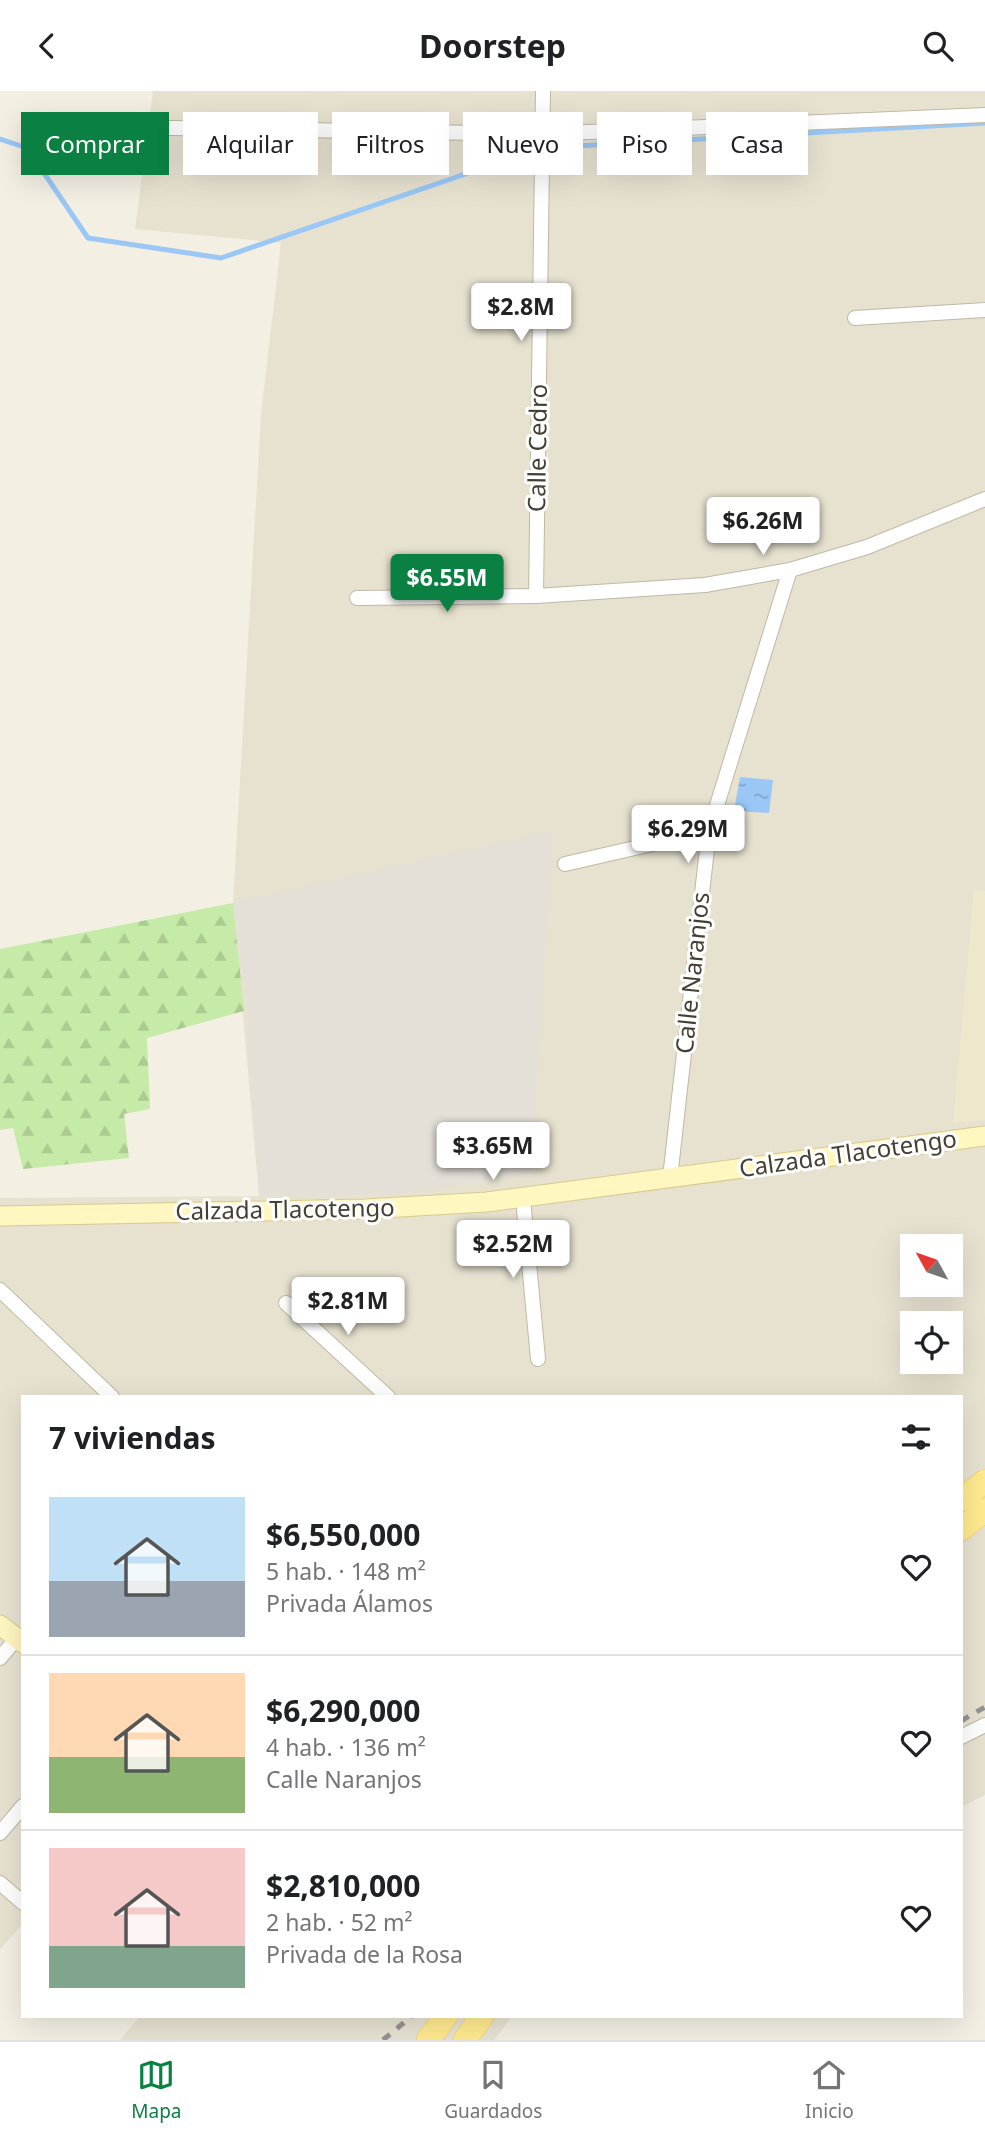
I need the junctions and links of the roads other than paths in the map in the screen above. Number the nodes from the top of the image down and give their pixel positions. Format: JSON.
{"nodes":[{"id":1,"x":542,"y":91,"type":"edge"},
{"id":2,"x":542,"y":112,"type":"edge"},
{"id":3,"x":985,"y":114,"type":"edge"},
{"id":4,"x":170,"y":128,"type":"dead end"},
{"id":5,"x":583,"y":132,"type":"edge"},
{"id":6,"x":463,"y":133,"type":"edge"},
{"id":7,"x":541,"y":175,"type":"edge"},
{"id":8,"x":985,"y":310,"type":"edge"},
{"id":9,"x":855,"y":317,"type":"dead end"},
{"id":10,"x":985,"y":499,"type":"edge"},
{"id":11,"x":790,"y":571,"type":"junction"},
{"id":12,"x":536,"y":596,"type":"junction"},
{"id":13,"x":357,"y":598,"type":"dead end"},
{"id":14,"x":709,"y":831,"type":"junction"},
{"id":15,"x":565,"y":864,"type":"dead end"},
{"id":16,"x":985,"y":1136,"type":"edge"},
{"id":17,"x":670,"y":1178,"type":"junction"},
{"id":18,"x":523,"y":1199,"type":"junction"},
{"id":19,"x":0,"y":1216,"type":"edge"},
{"id":20,"x":0,"y":1290,"type":"edge"},
{"id":21,"x":286,"y":1303,"type":"dead end"},
{"id":22,"x":538,"y":1359,"type":"dead end"},
{"id":23,"x":110,"y":1395,"type":"edge"},
{"id":24,"x":386,"y":1395,"type":"edge"},
{"id":25,"x":985,"y":1510,"type":"edge"},
{"id":26,"x":963,"y":1527,"type":"edge"},
{"id":27,"x":0,"y":1625,"type":"edge"},
{"id":28,"x":20,"y":1641,"type":"edge"},
{"id":29,"x":0,"y":1658,"type":"edge"},
{"id":30,"x":985,"y":1725,"type":"edge"},
{"id":31,"x":963,"y":1736,"type":"edge"},
{"id":32,"x":21,"y":1808,"type":"edge"},
{"id":33,"x":0,"y":1833,"type":"edge"},
{"id":34,"x":0,"y":1883,"type":"edge"},
{"id":35,"x":21,"y":1901,"type":"edge"},
{"id":36,"x":444,"y":2018,"type":"edge"},
{"id":37,"x":481,"y":2018,"type":"edge"},
{"id":38,"x":428,"y":2040,"type":"edge"},
{"id":39,"x":465,"y":2040,"type":"edge"}],
"edges":[{"from":1,"to":2,"type":"street","name":"Calle Cedro"},
{"from":3,"to":5,"type":"street"},
{"from":4,"to":6,"type":"street"},
{"from":7,"to":12,"type":"street","name":"Calle Cedro"},
{"from":8,"to":9,"type":"street"},
{"from":10,"to":11,"type":"street"},
{"from":11,"to":12,"type":"street"},
{"from":11,"to":14,"type":"street","name":"Calle Naranjos"},
{"from":12,"to":13,"type":"street"},
{"from":14,"to":15,"type":"street"},
{"from":14,"to":17,"type":"street","name":"Calle Naranjos"},
{"from":16,"to":17,"type":"street","name":"Calzada Tlacotengo"},
{"from":17,"to":18,"type":"street","name":"Calzada Tlacotengo"},
{"from":18,"to":19,"type":"street","name":"Calzada Tlacotengo"},
{"from":18,"to":22,"type":"street"},
{"from":20,"to":23,"type":"street"},
{"from":21,"to":24,"type":"street"},
{"from":25,"to":26,"type":"main road"},
{"from":27,"to":28,"type":"street"},
{"from":28,"to":29,"type":"street"},
{"from":30,"to":31,"type":"street"},
{"from":32,"to":33,"type":"street"},
{"from":34,"to":35,"type":"street"},
{"from":36,"to":38,"type":"main road"},
{"from":37,"to":39,"type":"main road"}]}
